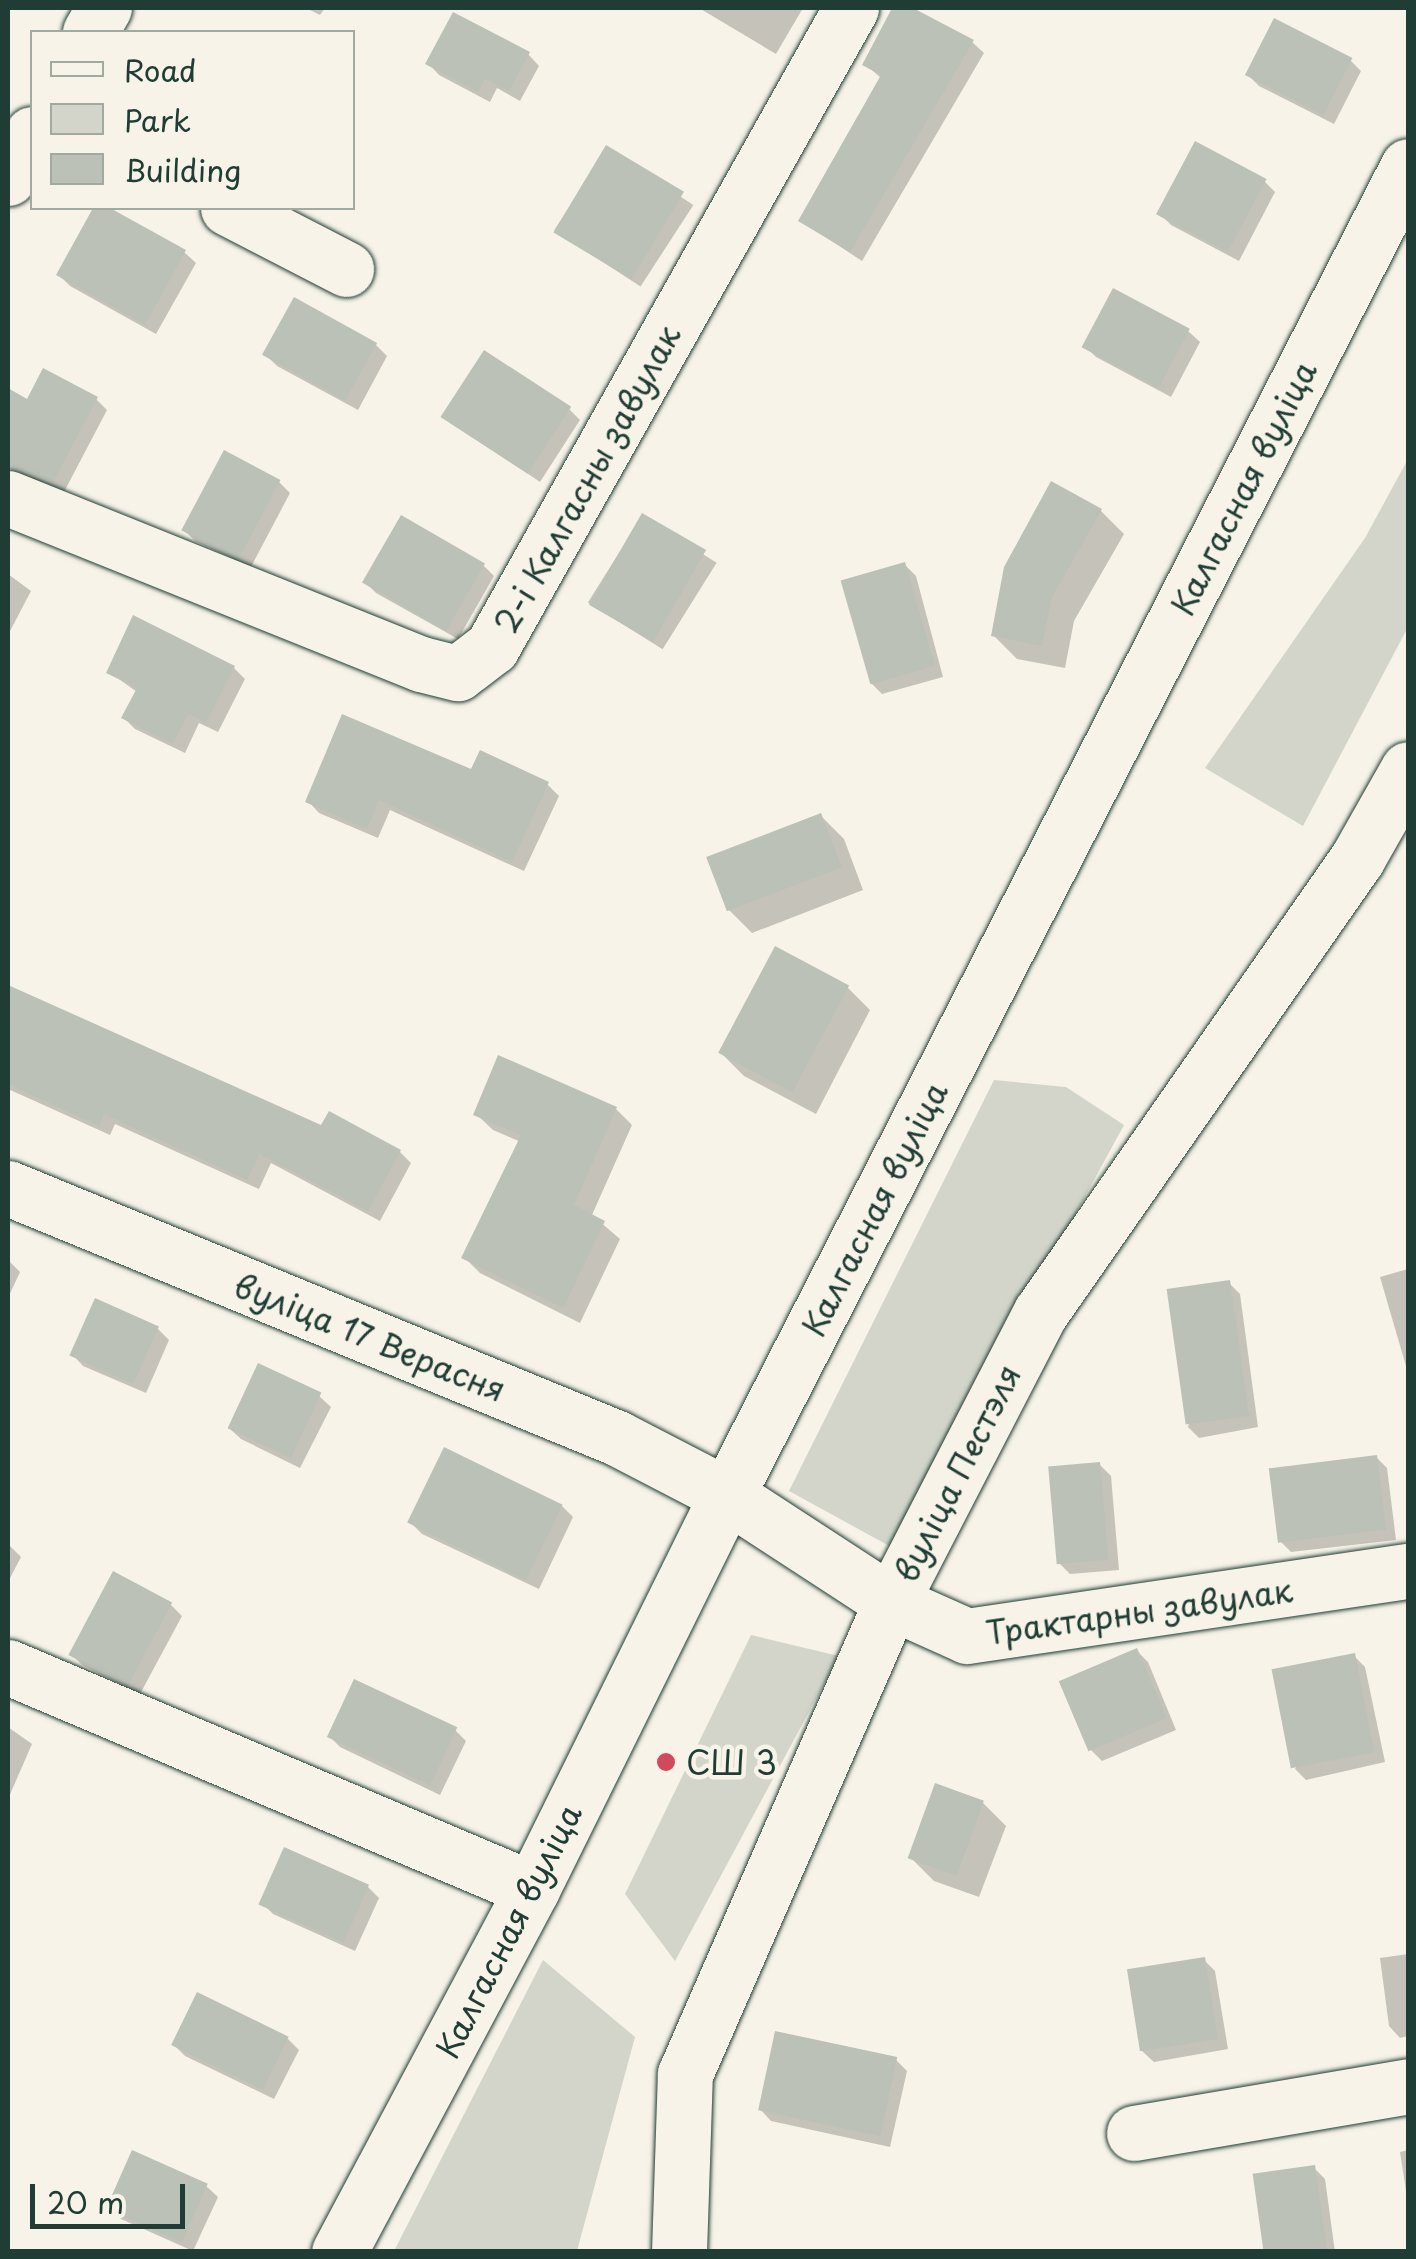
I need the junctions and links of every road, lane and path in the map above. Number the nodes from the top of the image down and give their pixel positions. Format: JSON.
{"nodes":[{"id":1,"x":104,"y":8,"type":"edge"},
{"id":2,"x":851,"y":8,"type":"edge"},
{"id":3,"x":91,"y":30,"type":"edge"},
{"id":4,"x":30,"y":138,"type":"edge"},
{"id":5,"x":1408,"y":166,"type":"edge"},
{"id":6,"x":8,"y":178,"type":"edge"},
{"id":7,"x":232,"y":210,"type":"edge"},
{"id":8,"x":346,"y":269,"type":"dead end"},
{"id":9,"x":8,"y":498,"type":"edge"},
{"id":10,"x":1408,"y":769,"type":"edge"},
{"id":11,"x":8,"y":1188,"type":"edge"},
{"id":12,"x":727,"y":1495,"type":"junction"},
{"id":13,"x":1408,"y":1570,"type":"edge"},
{"id":14,"x":891,"y":1602,"type":"junction"},
{"id":15,"x":8,"y":1667,"type":"edge"},
{"id":16,"x":532,"y":1888,"type":"junction"},
{"id":17,"x":1408,"y":2086,"type":"edge"},
{"id":18,"x":1134,"y":2132,"type":"dead end"},
{"id":19,"x":340,"y":2252,"type":"edge"},
{"id":20,"x":679,"y":2252,"type":"edge"}],
"edges":[{"from":1,"to":3,"type":"street"},
{"from":2,"to":9,"type":"street","name":"2-і Калгасны завулак"},
{"from":4,"to":6,"type":"street"},
{"from":5,"to":12,"type":"street","name":"Калгасная вуліца"},
{"from":7,"to":8,"type":"street"},
{"from":10,"to":14,"type":"street","name":"вуліца Пестэля"},
{"from":11,"to":12,"type":"street","name":"вуліца 17 Верасня"},
{"from":12,"to":14,"type":"street","name":"Трактарны завулак"},
{"from":12,"to":16,"type":"street","name":"Калгасная вуліца"},
{"from":13,"to":14,"type":"street","name":"Трактарны завулак"},
{"from":14,"to":20,"type":"street","name":"вуліца Пестэля"},
{"from":15,"to":16,"type":"street"},
{"from":16,"to":19,"type":"street","name":"Калгасная вуліца"},
{"from":17,"to":18,"type":"street"}]}
